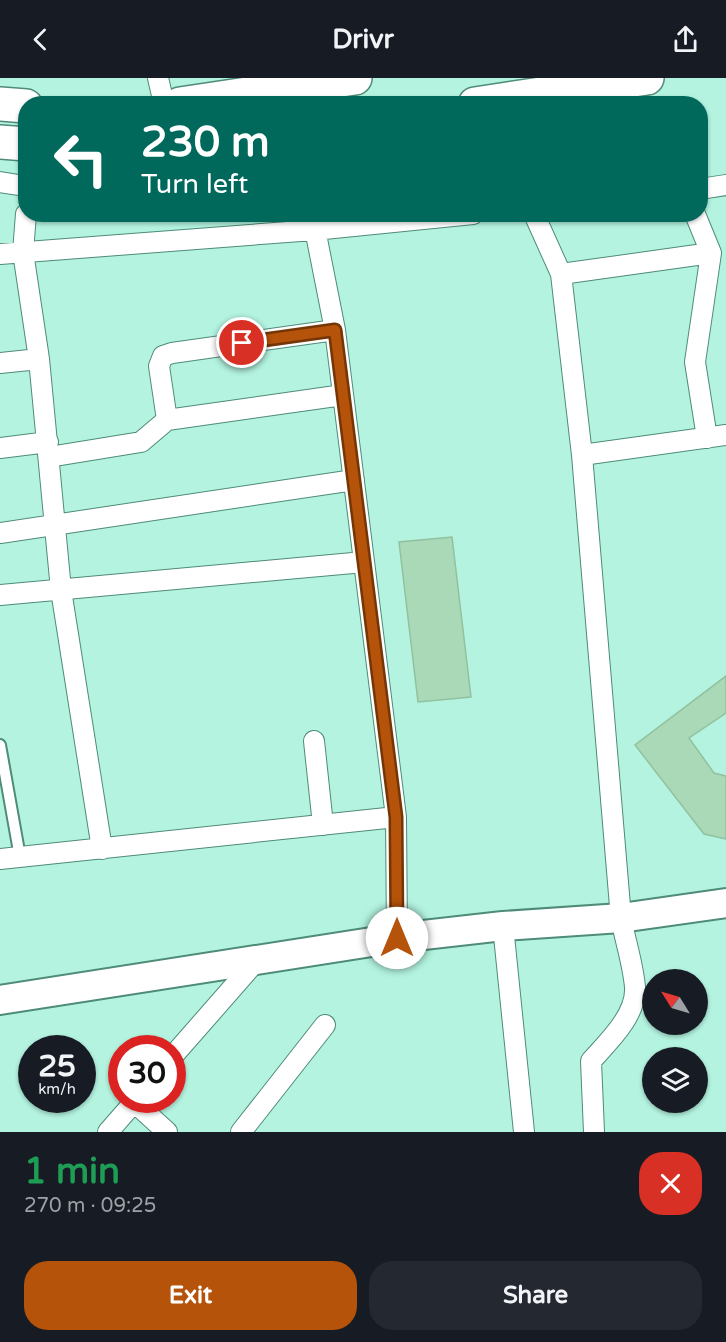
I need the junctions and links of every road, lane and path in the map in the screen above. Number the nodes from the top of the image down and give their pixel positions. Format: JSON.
{"nodes":[{"id":1,"x":158,"y":78,"type":"edge"},
{"id":2,"x":356,"y":78,"type":"edge"},
{"id":3,"x":647,"y":78,"type":"edge"},
{"id":4,"x":162,"y":96,"type":"edge"},
{"id":5,"x":217,"y":96,"type":"edge"},
{"id":6,"x":541,"y":96,"type":"edge"},
{"id":7,"x":0,"y":104,"type":"edge"},
{"id":8,"x":18,"y":105,"type":"edge"},
{"id":9,"x":0,"y":142,"type":"edge"},
{"id":10,"x":18,"y":143,"type":"edge"},
{"id":11,"x":0,"y":182,"type":"edge"},
{"id":12,"x":18,"y":185,"type":"edge"},
{"id":13,"x":726,"y":185,"type":"edge"},
{"id":14,"x":708,"y":188,"type":"edge"},
{"id":15,"x":26,"y":222,"type":"edge"},
{"id":16,"x":313,"y":222,"type":"edge"},
{"id":17,"x":538,"y":222,"type":"edge"},
{"id":18,"x":699,"y":222,"type":"edge"},
{"id":19,"x":23,"y":252,"type":"junction"},
{"id":20,"x":711,"y":253,"type":"junction"},
{"id":21,"x":0,"y":254,"type":"edge"},
{"id":22,"x":561,"y":274,"type":"junction"},
{"id":23,"x":335,"y":330,"type":"junction"},
{"id":24,"x":39,"y":359,"type":"junction"},
{"id":25,"x":0,"y":363,"type":"edge"},
{"id":26,"x":343,"y":395,"type":"junction"},
{"id":27,"x":167,"y":420,"type":"junction"},
{"id":28,"x":716,"y":436,"type":"edge"},
{"id":29,"x":0,"y":448,"type":"edge"},
{"id":30,"x":48,"y":449,"type":"junction"},
{"id":31,"x":582,"y":455,"type":"junction"},
{"id":32,"x":354,"y":480,"type":"junction"},
{"id":33,"x":55,"y":525,"type":"junction"},
{"id":34,"x":0,"y":533,"type":"edge"},
{"id":35,"x":364,"y":562,"type":"junction"},
{"id":36,"x":61,"y":590,"type":"junction"},
{"id":37,"x":0,"y":595,"type":"edge"},
{"id":38,"x":314,"y":741,"type":"dead end"},
{"id":39,"x":0,"y":745,"type":"edge"},
{"id":40,"x":396,"y":817,"type":"junction"},
{"id":41,"x":323,"y":825,"type":"junction"},
{"id":42,"x":102,"y":849,"type":"junction"},
{"id":43,"x":20,"y":857,"type":"junction"},
{"id":44,"x":0,"y":859,"type":"edge"},
{"id":45,"x":726,"y":903,"type":"edge"},
{"id":46,"x":621,"y":918,"type":"junction"},
{"id":47,"x":503,"y":926,"type":"junction"},
{"id":48,"x":397,"y":938,"type":"junction"},
{"id":49,"x":257,"y":960,"type":"junction"},
{"id":50,"x":0,"y":1000,"type":"edge"},
{"id":51,"x":324,"y":1025,"type":"dead end"},
{"id":52,"x":186,"y":1042,"type":"edge"},
{"id":53,"x":125,"y":1113,"type":"edge"},
{"id":54,"x":147,"y":1113,"type":"edge"},
{"id":55,"x":108,"y":1132,"type":"edge"},
{"id":56,"x":167,"y":1132,"type":"edge"},
{"id":57,"x":241,"y":1132,"type":"edge"},
{"id":58,"x":524,"y":1132,"type":"edge"},
{"id":59,"x":594,"y":1132,"type":"edge"}],
"edges":[{"from":1,"to":4,"type":"street"},
{"from":2,"to":5,"type":"highway"},
{"from":3,"to":6,"type":"highway"},
{"from":7,"to":8,"type":"highway"},
{"from":9,"to":10,"type":"highway"},
{"from":11,"to":12,"type":"street"},
{"from":13,"to":14,"type":"street"},
{"from":15,"to":19,"type":"street"},
{"from":16,"to":19,"type":"street"},
{"from":16,"to":23,"type":"street"},
{"from":17,"to":22,"type":"street"},
{"from":18,"to":20,"type":"street"},
{"from":19,"to":21,"type":"street"},
{"from":19,"to":24,"type":"street"},
{"from":20,"to":22,"type":"street"},
{"from":20,"to":28,"type":"street"},
{"from":22,"to":31,"type":"street"},
{"from":23,"to":26,"type":"street"},
{"from":23,"to":27,"type":"street"},
{"from":24,"to":25,"type":"street"},
{"from":24,"to":30,"type":"street"},
{"from":26,"to":27,"type":"street"},
{"from":26,"to":32,"type":"street"},
{"from":27,"to":30,"type":"street"},
{"from":28,"to":31,"type":"street"},
{"from":29,"to":30,"type":"street"},
{"from":30,"to":33,"type":"street"},
{"from":31,"to":46,"type":"street"},
{"from":32,"to":33,"type":"street"},
{"from":32,"to":35,"type":"street"},
{"from":33,"to":34,"type":"street"},
{"from":33,"to":36,"type":"street"},
{"from":35,"to":36,"type":"street"},
{"from":35,"to":40,"type":"street"},
{"from":36,"to":37,"type":"street"},
{"from":36,"to":42,"type":"street"},
{"from":38,"to":41,"type":"street"},
{"from":39,"to":43,"type":"lane"},
{"from":40,"to":41,"type":"street"},
{"from":40,"to":48,"type":"street"},
{"from":41,"to":42,"type":"street"},
{"from":42,"to":43,"type":"street"},
{"from":43,"to":44,"type":"street"},
{"from":45,"to":46,"type":"street"},
{"from":46,"to":47,"type":"street"},
{"from":46,"to":59,"type":"street"},
{"from":47,"to":48,"type":"street"},
{"from":47,"to":58,"type":"street"},
{"from":48,"to":49,"type":"street"},
{"from":49,"to":50,"type":"street"},
{"from":49,"to":52,"type":"street"},
{"from":51,"to":57,"type":"street"},
{"from":53,"to":55,"type":"street"},
{"from":54,"to":56,"type":"street"}]}
